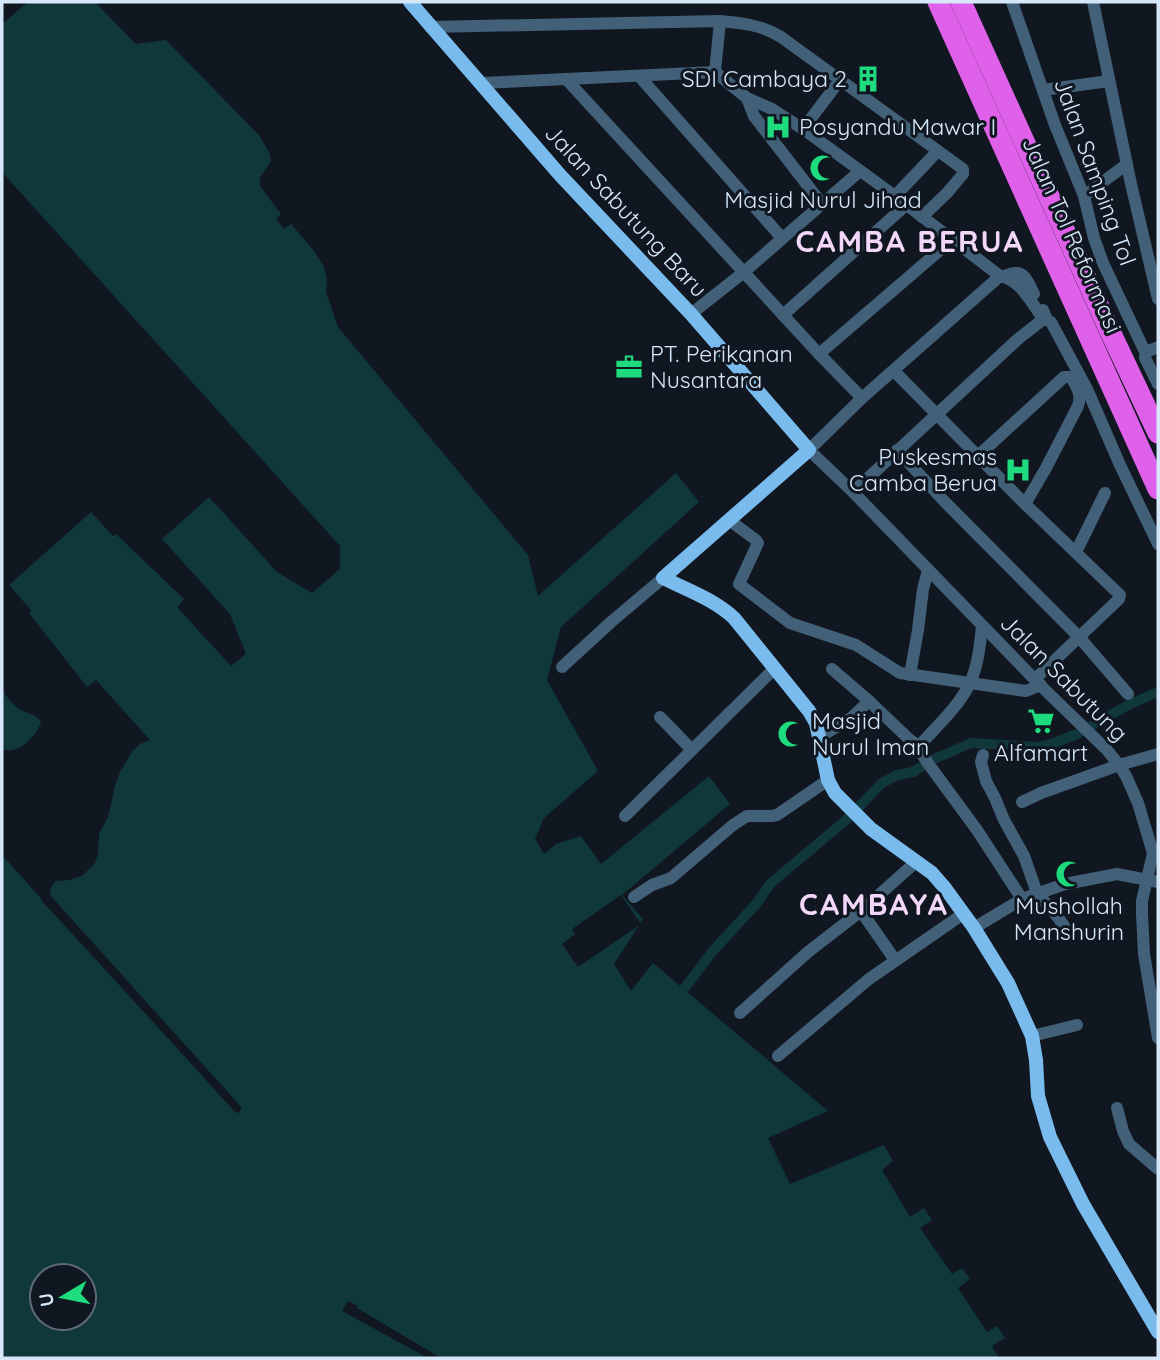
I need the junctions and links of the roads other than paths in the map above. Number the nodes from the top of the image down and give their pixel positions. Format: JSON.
{"nodes":[{"id":1,"x":410,"y":2,"type":"edge"},
{"id":2,"x":923,"y":2,"type":"edge"},
{"id":3,"x":939,"y":2,"type":"edge"},
{"id":4,"x":961,"y":2,"type":"edge"},
{"id":5,"x":1012,"y":2,"type":"edge"},
{"id":6,"x":1093,"y":2,"type":"edge"},
{"id":7,"x":720,"y":21,"type":"junction"},
{"id":8,"x":430,"y":27,"type":"junction"},
{"id":9,"x":715,"y":72,"type":"junction"},
{"id":10,"x":639,"y":76,"type":"junction"},
{"id":11,"x":566,"y":79,"type":"junction"},
{"id":12,"x":840,"y":80,"type":"junction"},
{"id":13,"x":1110,"y":81,"type":"junction"},
{"id":14,"x":481,"y":83,"type":"junction"},
{"id":15,"x":1043,"y":90,"type":"junction"},
{"id":16,"x":747,"y":98,"type":"junction"},
{"id":17,"x":803,"y":130,"type":"junction"},
{"id":18,"x":933,"y":156,"type":"dead end"},
{"id":19,"x":1127,"y":164,"type":"junction"},
{"id":20,"x":860,"y":171,"type":"junction"},
{"id":21,"x":895,"y":195,"type":"junction"},
{"id":22,"x":1084,"y":196,"type":"junction"},
{"id":23,"x":822,"y":204,"type":"junction"},
{"id":24,"x":906,"y":205,"type":"junction"},
{"id":25,"x":922,"y":216,"type":"junction"},
{"id":26,"x":782,"y":238,"type":"junction"},
{"id":27,"x":953,"y":239,"type":"junction"},
{"id":28,"x":1152,"y":252,"type":"edge"},
{"id":29,"x":744,"y":272,"type":"junction"},
{"id":30,"x":1003,"y":276,"type":"junction"},
{"id":31,"x":1158,"y":299,"type":"edge"},
{"id":32,"x":691,"y":314,"type":"junction"},
{"id":33,"x":783,"y":315,"type":"junction"},
{"id":34,"x":1089,"y":336,"type":"junction"},
{"id":35,"x":1158,"y":347,"type":"edge"},
{"id":36,"x":819,"y":354,"type":"junction"},
{"id":37,"x":1146,"y":354,"type":"junction"},
{"id":38,"x":894,"y":371,"type":"junction"},
{"id":39,"x":1158,"y":384,"type":"edge"},
{"id":40,"x":862,"y":398,"type":"junction"},
{"id":41,"x":937,"y":414,"type":"junction"},
{"id":42,"x":1158,"y":433,"type":"edge"},
{"id":43,"x":810,"y":450,"type":"junction"},
{"id":44,"x":897,"y":450,"type":"junction"},
{"id":45,"x":979,"y":455,"type":"junction"},
{"id":46,"x":1158,"y":489,"type":"edge"},
{"id":47,"x":853,"y":492,"type":"junction"},
{"id":48,"x":1105,"y":493,"type":"dead end"},
{"id":49,"x":1025,"y":503,"type":"junction"},
{"id":50,"x":729,"y":520,"type":"junction"},
{"id":51,"x":1158,"y":544,"type":"edge"},
{"id":52,"x":1076,"y":552,"type":"junction"},
{"id":53,"x":928,"y":570,"type":"junction"},
{"id":54,"x":663,"y":578,"type":"junction"},
{"id":55,"x":982,"y":626,"type":"junction"},
{"id":56,"x":1079,"y":637,"type":"junction"},
{"id":57,"x":562,"y":667,"type":"dead end"},
{"id":58,"x":775,"y":668,"type":"junction"},
{"id":59,"x":832,"y":669,"type":"dead end"},
{"id":60,"x":910,"y":676,"type":"junction"},
{"id":61,"x":1038,"y":682,"type":"junction"},
{"id":62,"x":970,"y":683,"type":"junction"},
{"id":63,"x":1128,"y":694,"type":"dead end"},
{"id":64,"x":869,"y":701,"type":"junction"},
{"id":65,"x":660,"y":717,"type":"dead end"},
{"id":66,"x":820,"y":737,"type":"junction"},
{"id":67,"x":920,"y":745,"type":"junction"},
{"id":68,"x":692,"y":750,"type":"junction"},
{"id":69,"x":1158,"y":754,"type":"edge"},
{"id":70,"x":983,"y":755,"type":"dead end"},
{"id":71,"x":1119,"y":765,"type":"junction"},
{"id":72,"x":828,"y":780,"type":"junction"},
{"id":73,"x":1022,"y":802,"type":"dead end"},
{"id":74,"x":625,"y":816,"type":"dead end"},
{"id":75,"x":917,"y":861,"type":"junction"},
{"id":76,"x":1153,"y":880,"type":"edge"},
{"id":77,"x":1037,"y":893,"type":"junction"},
{"id":78,"x":634,"y":897,"type":"dead end"},
{"id":79,"x":1022,"y":899,"type":"junction"},
{"id":80,"x":861,"y":911,"type":"junction"},
{"id":81,"x":963,"y":914,"type":"junction"},
{"id":82,"x":1064,"y":926,"type":"dead end"},
{"id":83,"x":974,"y":929,"type":"junction"},
{"id":84,"x":895,"y":960,"type":"junction"},
{"id":85,"x":1153,"y":985,"type":"edge"},
{"id":86,"x":740,"y":1013,"type":"dead end"},
{"id":87,"x":1077,"y":1025,"type":"dead end"},
{"id":88,"x":1032,"y":1036,"type":"junction"},
{"id":89,"x":1158,"y":1038,"type":"edge"},
{"id":90,"x":778,"y":1056,"type":"dead end"},
{"id":91,"x":1117,"y":1108,"type":"dead end"},
{"id":92,"x":1158,"y":1169,"type":"edge"},
{"id":93,"x":1158,"y":1332,"type":"edge"}],
"edges":[{"from":1,"to":8,"type":"street","name":"Jalan Sabutung Baru"},
{"from":2,"to":34,"type":"highway"},
{"from":3,"to":34,"type":"highway","name":"Jalan Tol Reformasi"},
{"from":4,"to":42,"type":"highway","name":"Jalan Tol Reformasi"},
{"from":5,"to":15,"type":"street","name":"Jalan Samping Tol"},
{"from":6,"to":13,"type":"street"},
{"from":7,"to":8,"type":"street"},
{"from":7,"to":9,"type":"street"},
{"from":7,"to":12,"type":"street"},
{"from":8,"to":14,"type":"street","name":"Jalan Sabutung Baru"},
{"from":9,"to":10,"type":"street"},
{"from":9,"to":16,"type":"street"},
{"from":10,"to":11,"type":"street"},
{"from":10,"to":26,"type":"street"},
{"from":11,"to":14,"type":"street"},
{"from":11,"to":29,"type":"street"},
{"from":12,"to":17,"type":"street"},
{"from":12,"to":25,"type":"street"},
{"from":13,"to":15,"type":"street"},
{"from":13,"to":19,"type":"street"},
{"from":14,"to":32,"type":"street","name":"Jalan Sabutung Baru"},
{"from":15,"to":22,"type":"street","name":"Jalan Samping Tol"},
{"from":16,"to":17,"type":"street"},
{"from":16,"to":23,"type":"street"},
{"from":17,"to":20,"type":"street"},
{"from":18,"to":21,"type":"street"},
{"from":19,"to":22,"type":"street"},
{"from":19,"to":28,"type":"street"},
{"from":20,"to":21,"type":"street"},
{"from":20,"to":23,"type":"street"},
{"from":21,"to":24,"type":"street"},
{"from":22,"to":37,"type":"street","name":"Jalan Samping Tol"},
{"from":23,"to":26,"type":"street"},
{"from":24,"to":25,"type":"street"},
{"from":24,"to":33,"type":"street"},
{"from":25,"to":27,"type":"street"},
{"from":26,"to":29,"type":"street"},
{"from":27,"to":30,"type":"street"},
{"from":27,"to":36,"type":"street"},
{"from":28,"to":31,"type":"street"},
{"from":29,"to":32,"type":"street"},
{"from":29,"to":33,"type":"street"},
{"from":30,"to":38,"type":"street"},
{"from":30,"to":41,"type":"street"},
{"from":30,"to":51,"type":"street"},
{"from":32,"to":43,"type":"street","name":"Jalan Sabutung Baru"},
{"from":33,"to":36,"type":"street"},
{"from":34,"to":46,"type":"highway","name":"Jalan Tol Reformasi"},
{"from":35,"to":37,"type":"street"},
{"from":36,"to":40,"type":"street"},
{"from":37,"to":39,"type":"street","name":"Jalan Samping Tol"},
{"from":38,"to":40,"type":"street"},
{"from":38,"to":41,"type":"street"},
{"from":40,"to":43,"type":"street"},
{"from":41,"to":44,"type":"street"},
{"from":41,"to":45,"type":"street"},
{"from":43,"to":47,"type":"street","name":"Jalan Sabutung"},
{"from":43,"to":50,"type":"street"},
{"from":44,"to":47,"type":"street"},
{"from":44,"to":56,"type":"street"},
{"from":45,"to":49,"type":"street"},
{"from":45,"to":49,"type":"street"},
{"from":47,"to":53,"type":"street","name":"Jalan Sabutung"},
{"from":48,"to":52,"type":"street"},
{"from":49,"to":52,"type":"street"},
{"from":50,"to":54,"type":"street"},
{"from":50,"to":60,"type":"street"},
{"from":52,"to":56,"type":"street"},
{"from":53,"to":55,"type":"street","name":"Jalan Sabutung"},
{"from":53,"to":60,"type":"street"},
{"from":54,"to":57,"type":"street"},
{"from":54,"to":58,"type":"street"},
{"from":55,"to":61,"type":"street","name":"Jalan Sabutung"},
{"from":55,"to":62,"type":"street"},
{"from":56,"to":61,"type":"street"},
{"from":56,"to":63,"type":"street"},
{"from":58,"to":66,"type":"street"},
{"from":58,"to":68,"type":"street"},
{"from":59,"to":64,"type":"street"},
{"from":60,"to":62,"type":"street"},
{"from":61,"to":62,"type":"street"},
{"from":61,"to":71,"type":"street","name":"Jalan Sabutung"},
{"from":62,"to":67,"type":"street"},
{"from":64,"to":66,"type":"street"},
{"from":64,"to":67,"type":"street"},
{"from":65,"to":68,"type":"street"},
{"from":66,"to":72,"type":"street"},
{"from":67,"to":79,"type":"street"},
{"from":68,"to":74,"type":"street"},
{"from":69,"to":71,"type":"street"},
{"from":70,"to":77,"type":"street"},
{"from":71,"to":73,"type":"street"},
{"from":71,"to":76,"type":"street","name":"Jalan Sabutung"},
{"from":72,"to":75,"type":"street"},
{"from":72,"to":78,"type":"street"},
{"from":75,"to":80,"type":"street"},
{"from":75,"to":81,"type":"street"},
{"from":76,"to":77,"type":"street"},
{"from":76,"to":85,"type":"street","name":"Jalan Sabutung"},
{"from":77,"to":79,"type":"street"},
{"from":77,"to":82,"type":"street"},
{"from":79,"to":83,"type":"street"},
{"from":80,"to":84,"type":"street"},
{"from":80,"to":86,"type":"street"},
{"from":81,"to":83,"type":"street"},
{"from":81,"to":84,"type":"street"},
{"from":83,"to":88,"type":"street"},
{"from":84,"to":90,"type":"street"},
{"from":85,"to":89,"type":"street","name":"Jalan Sabutung"},
{"from":87,"to":88,"type":"street"},
{"from":88,"to":93,"type":"street"},
{"from":91,"to":92,"type":"street"}]}
